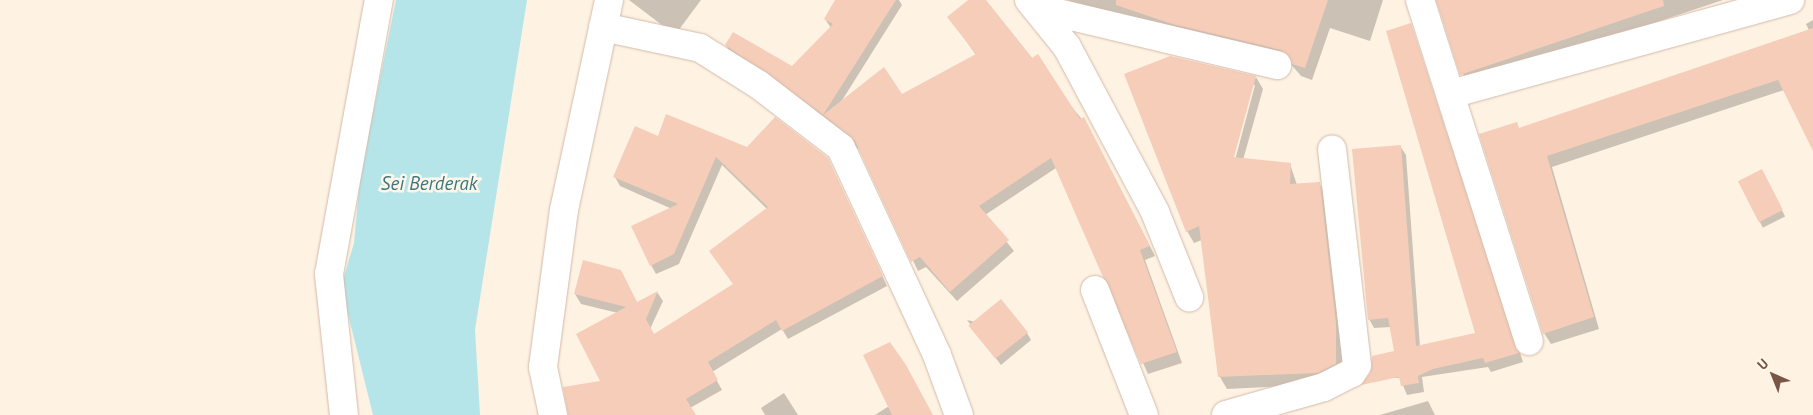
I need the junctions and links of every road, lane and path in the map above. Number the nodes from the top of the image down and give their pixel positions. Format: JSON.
{"nodes":[{"id":1,"x":379,"y":0,"type":"edge"},
{"id":2,"x":609,"y":0,"type":"edge"},
{"id":3,"x":1420,"y":0,"type":"edge"},
{"id":4,"x":1790,"y":0,"type":"edge"},
{"id":5,"x":1033,"y":4,"type":"edge"},
{"id":6,"x":603,"y":27,"type":"junction"},
{"id":7,"x":1276,"y":65,"type":"dead end"},
{"id":8,"x":1451,"y":94,"type":"junction"},
{"id":9,"x":1332,"y":149,"type":"dead end"},
{"id":10,"x":1095,"y":290,"type":"dead end"},
{"id":11,"x":1189,"y":297,"type":"dead end"},
{"id":12,"x":1529,"y":341,"type":"dead end"},
{"id":13,"x":343,"y":410,"type":"edge"},
{"id":14,"x":553,"y":415,"type":"edge"},
{"id":15,"x":959,"y":415,"type":"edge"},
{"id":16,"x":1144,"y":415,"type":"edge"},
{"id":17,"x":1226,"y":415,"type":"edge"}],
"edges":[{"from":1,"to":13,"type":"street"},
{"from":2,"to":6,"type":"street"},
{"from":3,"to":8,"type":"street"},
{"from":4,"to":8,"type":"street"},
{"from":5,"to":7,"type":"street"},
{"from":5,"to":11,"type":"street"},
{"from":6,"to":14,"type":"street"},
{"from":6,"to":15,"type":"street"},
{"from":8,"to":12,"type":"street"},
{"from":9,"to":17,"type":"street"},
{"from":10,"to":16,"type":"street"}]}
